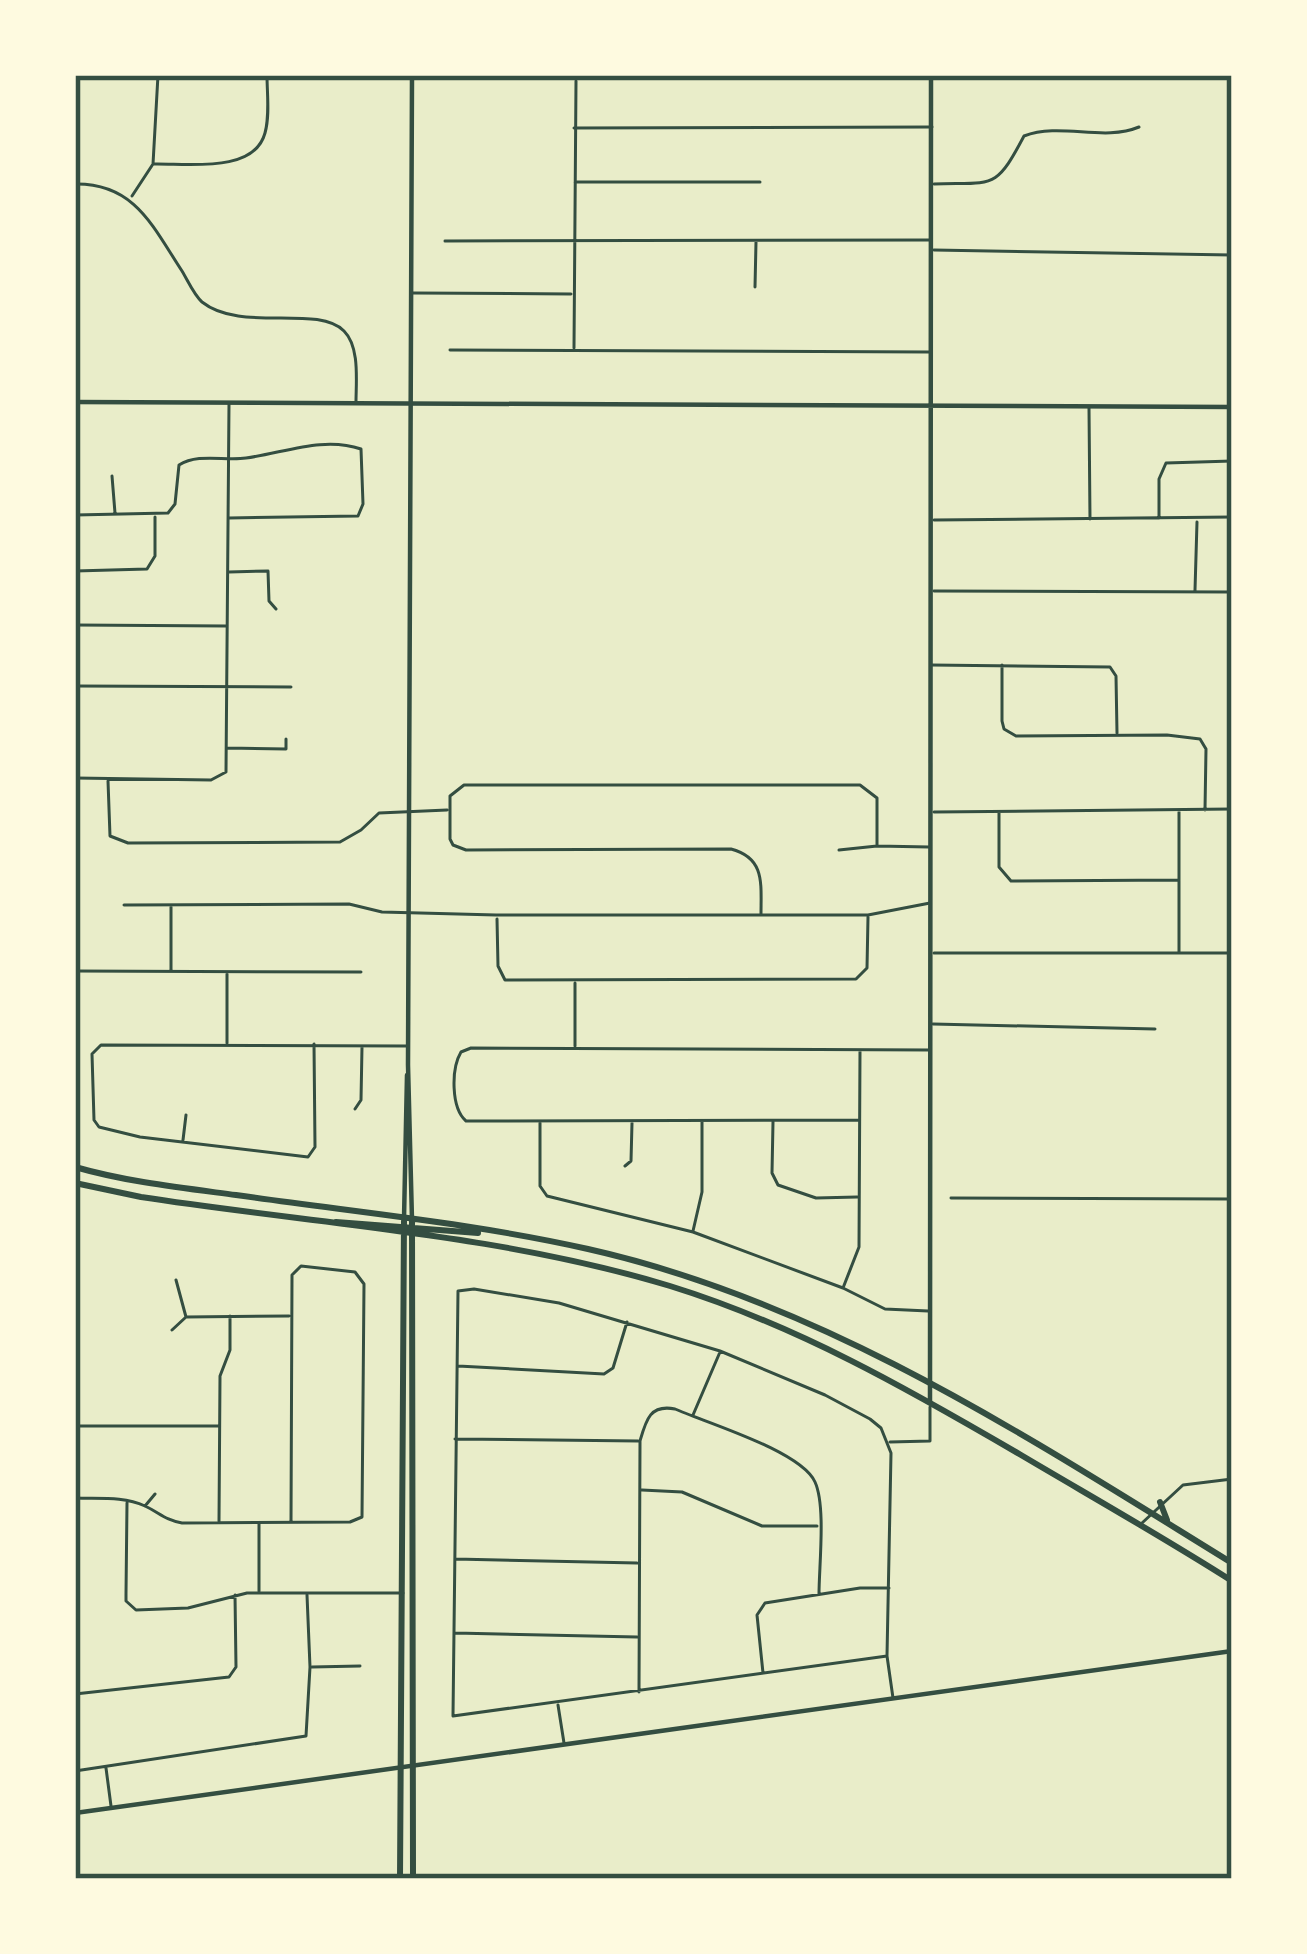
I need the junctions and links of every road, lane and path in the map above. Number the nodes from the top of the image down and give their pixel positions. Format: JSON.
{"nodes":[{"id":1,"x":158,"y":75,"type":"edge"},
{"id":2,"x":267,"y":75,"type":"edge"},
{"id":3,"x":412,"y":75,"type":"edge"},
{"id":4,"x":932,"y":75,"type":"edge"},
{"id":5,"x":576,"y":81,"type":"dead end"},
{"id":6,"x":932,"y":127,"type":"junction"},
{"id":7,"x":574,"y":128,"type":"junction"},
{"id":8,"x":1139,"y":128,"type":"dead end"},
{"id":9,"x":153,"y":164,"type":"junction"},
{"id":10,"x":573,"y":182,"type":"junction"},
{"id":11,"x":760,"y":182,"type":"dead end"},
{"id":12,"x":75,"y":184,"type":"edge"},
{"id":13,"x":932,"y":184,"type":"junction"},
{"id":14,"x":131,"y":198,"type":"junction"},
{"id":15,"x":573,"y":238,"type":"junction"},
{"id":16,"x":756,"y":240,"type":"junction"},
{"id":17,"x":932,"y":240,"type":"junction"},
{"id":18,"x":445,"y":241,"type":"dead end"},
{"id":19,"x":932,"y":250,"type":"junction"},
{"id":20,"x":1232,"y":255,"type":"edge"},
{"id":21,"x":755,"y":287,"type":"dead end"},
{"id":22,"x":410,"y":293,"type":"junction"},
{"id":23,"x":573,"y":294,"type":"junction"},
{"id":24,"x":450,"y":350,"type":"dead end"},
{"id":25,"x":574,"y":350,"type":"junction"},
{"id":26,"x":931,"y":352,"type":"junction"},
{"id":27,"x":75,"y":402,"type":"edge"},
{"id":28,"x":229,"y":402,"type":"junction"},
{"id":29,"x":356,"y":404,"type":"junction"},
{"id":30,"x":410,"y":404,"type":"junction"},
{"id":31,"x":931,"y":406,"type":"junction"},
{"id":32,"x":1089,"y":406,"type":"junction"},
{"id":33,"x":1232,"y":407,"type":"edge"},
{"id":34,"x":229,"y":459,"type":"junction"},
{"id":35,"x":1232,"y":461,"type":"edge"},
{"id":36,"x":112,"y":476,"type":"dead end"},
{"id":37,"x":75,"y":515,"type":"edge"},
{"id":38,"x":115,"y":515,"type":"junction"},
{"id":39,"x":154,"y":515,"type":"junction"},
{"id":40,"x":230,"y":518,"type":"junction"},
{"id":41,"x":1197,"y":518,"type":"junction"},
{"id":42,"x":1232,"y":518,"type":"edge"},
{"id":43,"x":1159,"y":519,"type":"junction"},
{"id":44,"x":931,"y":520,"type":"junction"},
{"id":45,"x":1090,"y":520,"type":"junction"},
{"id":46,"x":75,"y":572,"type":"edge"},
{"id":47,"x":227,"y":572,"type":"junction"},
{"id":48,"x":932,"y":591,"type":"junction"},
{"id":49,"x":1195,"y":592,"type":"junction"},
{"id":50,"x":1232,"y":592,"type":"edge"},
{"id":51,"x":276,"y":610,"type":"dead end"},
{"id":52,"x":75,"y":625,"type":"edge"},
{"id":53,"x":228,"y":626,"type":"junction"},
{"id":54,"x":931,"y":664,"type":"junction"},
{"id":55,"x":1002,"y":664,"type":"junction"},
{"id":56,"x":75,"y":686,"type":"edge"},
{"id":57,"x":227,"y":686,"type":"junction"},
{"id":58,"x":291,"y":686,"type":"dead end"},
{"id":59,"x":1117,"y":735,"type":"junction"},
{"id":60,"x":286,"y":739,"type":"dead end"},
{"id":61,"x":227,"y":748,"type":"junction"},
{"id":62,"x":75,"y":778,"type":"edge"},
{"id":63,"x":108,"y":779,"type":"junction"},
{"id":64,"x":1205,"y":809,"type":"junction"},
{"id":65,"x":1232,"y":809,"type":"edge"},
{"id":66,"x":409,"y":810,"type":"junction"},
{"id":67,"x":448,"y":810,"type":"junction"},
{"id":68,"x":1179,"y":810,"type":"junction"},
{"id":69,"x":930,"y":812,"type":"junction"},
{"id":70,"x":999,"y":812,"type":"junction"},
{"id":71,"x":877,"y":846,"type":"junction"},
{"id":72,"x":931,"y":847,"type":"junction"},
{"id":73,"x":839,"y":850,"type":"dead end"},
{"id":74,"x":1179,"y":880,"type":"junction"},
{"id":75,"x":932,"y":904,"type":"junction"},
{"id":76,"x":124,"y":905,"type":"dead end"},
{"id":77,"x":171,"y":905,"type":"junction"},
{"id":78,"x":409,"y":912,"type":"junction"},
{"id":79,"x":761,"y":914,"type":"junction"},
{"id":80,"x":496,"y":915,"type":"junction"},
{"id":81,"x":868,"y":915,"type":"junction"},
{"id":82,"x":932,"y":952,"type":"junction"},
{"id":83,"x":1179,"y":953,"type":"junction"},
{"id":84,"x":1232,"y":953,"type":"edge"},
{"id":85,"x":75,"y":971,"type":"edge"},
{"id":86,"x":171,"y":971,"type":"junction"},
{"id":87,"x":227,"y":972,"type":"junction"},
{"id":88,"x":361,"y":972,"type":"dead end"},
{"id":89,"x":575,"y":982,"type":"junction"},
{"id":90,"x":933,"y":1024,"type":"junction"},
{"id":91,"x":1155,"y":1029,"type":"dead end"},
{"id":92,"x":227,"y":1044,"type":"junction"},
{"id":93,"x":314,"y":1044,"type":"junction"},
{"id":94,"x":362,"y":1045,"type":"junction"},
{"id":95,"x":408,"y":1046,"type":"junction"},
{"id":96,"x":575,"y":1048,"type":"junction"},
{"id":97,"x":860,"y":1048,"type":"junction"},
{"id":98,"x":932,"y":1050,"type":"junction"},
{"id":99,"x":355,"y":1109,"type":"dead end"},
{"id":100,"x":186,"y":1115,"type":"dead end"},
{"id":101,"x":702,"y":1120,"type":"junction"},
{"id":102,"x":773,"y":1120,"type":"junction"},
{"id":103,"x":859,"y":1120,"type":"junction"},
{"id":104,"x":540,"y":1121,"type":"junction"},
{"id":105,"x":632,"y":1121,"type":"junction"},
{"id":106,"x":182,"y":1142,"type":"junction"},
{"id":107,"x":75,"y":1166,"type":"edge"},
{"id":108,"x":625,"y":1166,"type":"dead end"},
{"id":109,"x":75,"y":1184,"type":"edge"},
{"id":110,"x":859,"y":1197,"type":"junction"},
{"id":111,"x":951,"y":1198,"type":"dead end"},
{"id":112,"x":1232,"y":1199,"type":"edge"},
{"id":113,"x":408,"y":1227,"type":"junction"},
{"id":114,"x":693,"y":1232,"type":"junction"},
{"id":115,"x":176,"y":1280,"type":"dead end"},
{"id":116,"x":843,"y":1288,"type":"junction"},
{"id":117,"x":930,"y":1311,"type":"junction"},
{"id":118,"x":230,"y":1316,"type":"junction"},
{"id":119,"x":291,"y":1316,"type":"junction"},
{"id":120,"x":186,"y":1317,"type":"junction"},
{"id":121,"x":628,"y":1321,"type":"junction"},
{"id":122,"x":172,"y":1330,"type":"dead end"},
{"id":123,"x":720,"y":1351,"type":"junction"},
{"id":124,"x":455,"y":1366,"type":"junction"},
{"id":125,"x":930,"y":1384,"type":"junction"},
{"id":126,"x":930,"y":1402,"type":"junction"},
{"id":127,"x":693,"y":1417,"type":"junction"},
{"id":128,"x":75,"y":1426,"type":"edge"},
{"id":129,"x":220,"y":1426,"type":"junction"},
{"id":130,"x":455,"y":1439,"type":"junction"},
{"id":131,"x":640,"y":1441,"type":"junction"},
{"id":132,"x":888,"y":1443,"type":"junction"},
{"id":133,"x":1232,"y":1479,"type":"edge"},
{"id":134,"x":640,"y":1490,"type":"junction"},
{"id":135,"x":155,"y":1494,"type":"dead end"},
{"id":136,"x":75,"y":1498,"type":"edge"},
{"id":137,"x":127,"y":1502,"type":"junction"},
{"id":138,"x":1160,"y":1502,"type":"junction"},
{"id":139,"x":145,"y":1506,"type":"junction"},
{"id":140,"x":1150,"y":1513,"type":"junction"},
{"id":141,"x":260,"y":1521,"type":"junction"},
{"id":142,"x":291,"y":1521,"type":"junction"},
{"id":143,"x":219,"y":1522,"type":"junction"},
{"id":144,"x":1140,"y":1525,"type":"junction"},
{"id":145,"x":819,"y":1526,"type":"junction"},
{"id":146,"x":1184,"y":1534,"type":"junction"},
{"id":147,"x":454,"y":1559,"type":"junction"},
{"id":148,"x":639,"y":1563,"type":"junction"},
{"id":149,"x":1232,"y":1563,"type":"edge"},
{"id":150,"x":1232,"y":1581,"type":"edge"},
{"id":151,"x":891,"y":1588,"type":"junction"},
{"id":152,"x":259,"y":1593,"type":"junction"},
{"id":153,"x":407,"y":1593,"type":"junction"},
{"id":154,"x":234,"y":1594,"type":"junction"},
{"id":155,"x":307,"y":1594,"type":"junction"},
{"id":156,"x":819,"y":1594,"type":"junction"},
{"id":157,"x":453,"y":1633,"type":"junction"},
{"id":158,"x":639,"y":1637,"type":"junction"},
{"id":159,"x":1232,"y":1652,"type":"edge"},
{"id":160,"x":887,"y":1655,"type":"junction"},
{"id":161,"x":360,"y":1666,"type":"dead end"},
{"id":162,"x":310,"y":1667,"type":"junction"},
{"id":163,"x":763,"y":1673,"type":"junction"},
{"id":164,"x":639,"y":1693,"type":"junction"},
{"id":165,"x":75,"y":1694,"type":"edge"},
{"id":166,"x":893,"y":1698,"type":"junction"},
{"id":167,"x":558,"y":1702,"type":"junction"},
{"id":168,"x":564,"y":1745,"type":"junction"},
{"id":169,"x":106,"y":1766,"type":"junction"},
{"id":170,"x":412,"y":1767,"type":"junction"},
{"id":171,"x":400,"y":1769,"type":"junction"},
{"id":172,"x":75,"y":1771,"type":"edge"},
{"id":173,"x":112,"y":1808,"type":"junction"},
{"id":174,"x":75,"y":1813,"type":"edge"},
{"id":175,"x":1011,"y":1878,"type":"edge"},
{"id":176,"x":400,"y":1879,"type":"edge"},
{"id":177,"x":413,"y":1879,"type":"edge"},
{"id":178,"x":647,"y":1879,"type":"edge"},
{"id":179,"x":1062,"y":1879,"type":"edge"}],
"edges":[{"from":1,"to":9,"type":"street"},
{"from":2,"to":9,"type":"street"},
{"from":3,"to":22,"type":"street"},
{"from":4,"to":6,"type":"street"},
{"from":5,"to":7,"type":"street"},
{"from":6,"to":7,"type":"street"},
{"from":6,"to":13,"type":"street"},
{"from":7,"to":10,"type":"street"},
{"from":8,"to":13,"type":"street"},
{"from":9,"to":14,"type":"street"},
{"from":10,"to":11,"type":"street"},
{"from":10,"to":15,"type":"street"},
{"from":12,"to":14,"type":"street"},
{"from":13,"to":17,"type":"street"},
{"from":14,"to":29,"type":"street"},
{"from":15,"to":16,"type":"street"},
{"from":15,"to":18,"type":"street"},
{"from":15,"to":23,"type":"street"},
{"from":16,"to":17,"type":"street"},
{"from":16,"to":21,"type":"street"},
{"from":17,"to":19,"type":"street"},
{"from":19,"to":20,"type":"street"},
{"from":19,"to":26,"type":"street"},
{"from":22,"to":23,"type":"street"},
{"from":22,"to":30,"type":"street"},
{"from":23,"to":25,"type":"street"},
{"from":24,"to":25,"type":"street"},
{"from":25,"to":26,"type":"street"},
{"from":26,"to":31,"type":"street"},
{"from":27,"to":28,"type":"street"},
{"from":28,"to":29,"type":"street"},
{"from":28,"to":34,"type":"street"},
{"from":29,"to":30,"type":"street"},
{"from":30,"to":31,"type":"street"},
{"from":30,"to":66,"type":"street"},
{"from":31,"to":32,"type":"street"},
{"from":31,"to":44,"type":"street"},
{"from":32,"to":33,"type":"street"},
{"from":32,"to":45,"type":"street"},
{"from":34,"to":39,"type":"street"},
{"from":34,"to":40,"type":"street"},
{"from":34,"to":40,"type":"street"},
{"from":35,"to":43,"type":"street"},
{"from":36,"to":38,"type":"street"},
{"from":37,"to":38,"type":"street"},
{"from":38,"to":39,"type":"street"},
{"from":39,"to":46,"type":"street"},
{"from":40,"to":47,"type":"street"},
{"from":41,"to":42,"type":"street"},
{"from":41,"to":43,"type":"street"},
{"from":41,"to":49,"type":"street"},
{"from":43,"to":45,"type":"street"},
{"from":44,"to":45,"type":"street"},
{"from":44,"to":48,"type":"street"},
{"from":47,"to":51,"type":"street"},
{"from":47,"to":53,"type":"street"},
{"from":48,"to":49,"type":"street"},
{"from":48,"to":54,"type":"street"},
{"from":49,"to":50,"type":"street"},
{"from":52,"to":53,"type":"street"},
{"from":53,"to":57,"type":"street"},
{"from":54,"to":55,"type":"street"},
{"from":54,"to":69,"type":"street"},
{"from":55,"to":59,"type":"street"},
{"from":55,"to":59,"type":"street"},
{"from":56,"to":57,"type":"street"},
{"from":57,"to":58,"type":"street"},
{"from":57,"to":61,"type":"street"},
{"from":59,"to":64,"type":"street"},
{"from":60,"to":61,"type":"street"},
{"from":61,"to":63,"type":"street"},
{"from":62,"to":63,"type":"street"},
{"from":63,"to":66,"type":"street"},
{"from":64,"to":65,"type":"street"},
{"from":64,"to":68,"type":"street"},
{"from":66,"to":67,"type":"street"},
{"from":66,"to":78,"type":"street"},
{"from":67,"to":71,"type":"street"},
{"from":67,"to":79,"type":"street"},
{"from":68,"to":70,"type":"street"},
{"from":68,"to":74,"type":"street"},
{"from":69,"to":70,"type":"street"},
{"from":69,"to":72,"type":"street"},
{"from":70,"to":74,"type":"street"},
{"from":71,"to":72,"type":"street"},
{"from":71,"to":73,"type":"street"},
{"from":72,"to":75,"type":"street"},
{"from":74,"to":83,"type":"street"},
{"from":75,"to":81,"type":"street"},
{"from":75,"to":82,"type":"street"},
{"from":76,"to":77,"type":"street"},
{"from":77,"to":78,"type":"street"},
{"from":77,"to":86,"type":"street"},
{"from":78,"to":80,"type":"street"},
{"from":78,"to":95,"type":"street"},
{"from":79,"to":80,"type":"street"},
{"from":79,"to":81,"type":"street"},
{"from":80,"to":89,"type":"street"},
{"from":81,"to":89,"type":"street"},
{"from":82,"to":83,"type":"street"},
{"from":82,"to":90,"type":"street"},
{"from":83,"to":84,"type":"street"},
{"from":85,"to":86,"type":"street"},
{"from":86,"to":87,"type":"street"},
{"from":87,"to":88,"type":"street"},
{"from":87,"to":92,"type":"street"},
{"from":89,"to":96,"type":"street"},
{"from":90,"to":91,"type":"street"},
{"from":90,"to":98,"type":"street"},
{"from":92,"to":93,"type":"street"},
{"from":92,"to":106,"type":"street"},
{"from":93,"to":94,"type":"street"},
{"from":93,"to":106,"type":"street"},
{"from":94,"to":95,"type":"street"},
{"from":94,"to":99,"type":"street"},
{"from":95,"to":113,"type":"street"},
{"from":96,"to":97,"type":"street"},
{"from":96,"to":104,"type":"street"},
{"from":97,"to":98,"type":"street"},
{"from":97,"to":103,"type":"street"},
{"from":98,"to":117,"type":"street"},
{"from":100,"to":106,"type":"street"},
{"from":101,"to":102,"type":"street"},
{"from":101,"to":105,"type":"street"},
{"from":101,"to":114,"type":"street"},
{"from":102,"to":103,"type":"street"},
{"from":102,"to":110,"type":"street"},
{"from":103,"to":110,"type":"street"},
{"from":104,"to":105,"type":"street"},
{"from":104,"to":114,"type":"street"},
{"from":105,"to":108,"type":"street"},
{"from":107,"to":113,"type":"main road"},
{"from":109,"to":113,"type":"main road"},
{"from":110,"to":116,"type":"street"},
{"from":111,"to":112,"type":"street"},
{"from":113,"to":125,"type":"main road"},
{"from":113,"to":126,"type":"main road"},
{"from":113,"to":153,"type":"main road"},
{"from":114,"to":116,"type":"street"},
{"from":115,"to":120,"type":"street"},
{"from":116,"to":117,"type":"street"},
{"from":117,"to":125,"type":"street"},
{"from":118,"to":119,"type":"street"},
{"from":118,"to":120,"type":"street"},
{"from":118,"to":129,"type":"street"},
{"from":119,"to":142,"type":"street"},
{"from":119,"to":142,"type":"street"},
{"from":120,"to":122,"type":"street"},
{"from":121,"to":123,"type":"street"},
{"from":121,"to":124,"type":"street"},
{"from":121,"to":124,"type":"street"},
{"from":123,"to":127,"type":"street"},
{"from":123,"to":132,"type":"street"},
{"from":124,"to":130,"type":"street"},
{"from":125,"to":126,"type":"street"},
{"from":125,"to":140,"type":"main road"},
{"from":126,"to":132,"type":"street"},
{"from":126,"to":144,"type":"main road"},
{"from":127,"to":131,"type":"street"},
{"from":127,"to":145,"type":"street"},
{"from":128,"to":129,"type":"street"},
{"from":129,"to":143,"type":"street"},
{"from":130,"to":131,"type":"street"},
{"from":130,"to":147,"type":"street"},
{"from":131,"to":134,"type":"street"},
{"from":132,"to":151,"type":"street"},
{"from":133,"to":138,"type":"street"},
{"from":134,"to":145,"type":"street"},
{"from":134,"to":148,"type":"street"},
{"from":135,"to":139,"type":"street"},
{"from":136,"to":137,"type":"street"},
{"from":137,"to":139,"type":"street"},
{"from":137,"to":154,"type":"street"},
{"from":138,"to":140,"type":"street"},
{"from":138,"to":146,"type":"main road"},
{"from":139,"to":143,"type":"street"},
{"from":140,"to":144,"type":"street"},
{"from":140,"to":146,"type":"main road"},
{"from":141,"to":142,"type":"street"},
{"from":141,"to":143,"type":"street"},
{"from":141,"to":152,"type":"street"},
{"from":144,"to":150,"type":"main road"},
{"from":145,"to":156,"type":"street"},
{"from":146,"to":149,"type":"main road"},
{"from":147,"to":148,"type":"street"},
{"from":147,"to":157,"type":"street"},
{"from":148,"to":158,"type":"street"},
{"from":151,"to":156,"type":"street"},
{"from":151,"to":160,"type":"street"},
{"from":152,"to":154,"type":"street"},
{"from":152,"to":155,"type":"street"},
{"from":153,"to":155,"type":"street"},
{"from":153,"to":170,"type":"main road"},
{"from":153,"to":171,"type":"main road"},
{"from":154,"to":165,"type":"street"},
{"from":155,"to":162,"type":"street"},
{"from":156,"to":163,"type":"street"},
{"from":157,"to":158,"type":"street"},
{"from":157,"to":167,"type":"street"},
{"from":158,"to":164,"type":"street"},
{"from":159,"to":166,"type":"street"},
{"from":160,"to":163,"type":"street"},
{"from":160,"to":166,"type":"street"},
{"from":161,"to":162,"type":"street"},
{"from":162,"to":169,"type":"street"},
{"from":163,"to":164,"type":"street"},
{"from":164,"to":167,"type":"street"},
{"from":166,"to":168,"type":"street"},
{"from":167,"to":168,"type":"street"},
{"from":168,"to":170,"type":"street"},
{"from":169,"to":172,"type":"street"},
{"from":169,"to":173,"type":"street"},
{"from":170,"to":171,"type":"street"},
{"from":170,"to":177,"type":"main road"},
{"from":171,"to":173,"type":"street"},
{"from":171,"to":176,"type":"main road"},
{"from":173,"to":174,"type":"street"},
{"from":175,"to":178,"type":"street"},
{"from":175,"to":179,"type":"street"}]}
